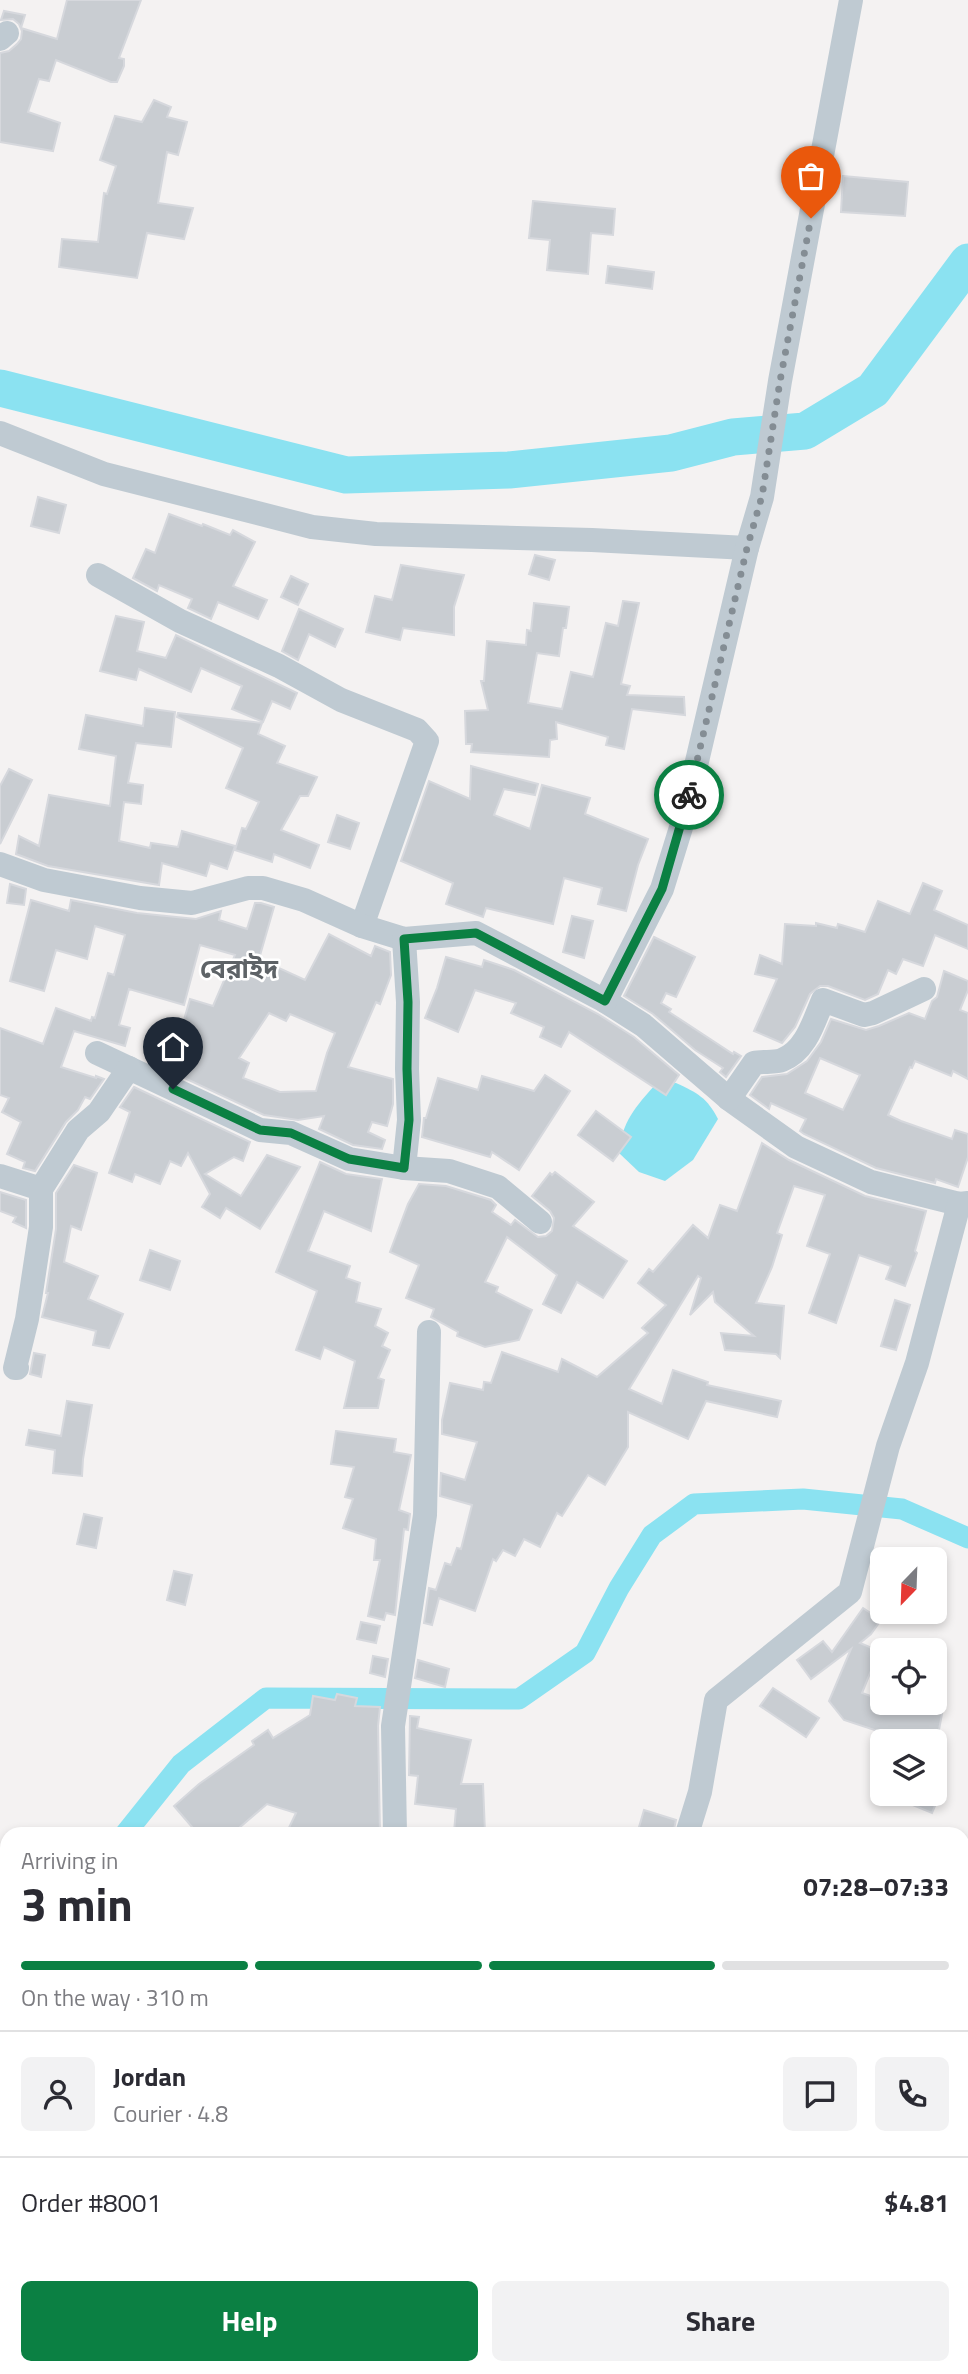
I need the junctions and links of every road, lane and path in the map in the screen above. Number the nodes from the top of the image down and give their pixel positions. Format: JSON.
{"nodes":[{"id":1,"x":851,"y":0,"type":"edge"},
{"id":2,"x":0,"y":433,"type":"edge"},
{"id":3,"x":747,"y":548,"type":"junction"},
{"id":4,"x":99,"y":575,"type":"dead end"},
{"id":5,"x":0,"y":864,"type":"edge"},
{"id":6,"x":362,"y":926,"type":"junction"},
{"id":7,"x":404,"y":939,"type":"junction"},
{"id":8,"x":923,"y":989,"type":"dead end"},
{"id":9,"x":605,"y":1001,"type":"junction"},
{"id":10,"x":97,"y":1053,"type":"dead end"},
{"id":11,"x":129,"y":1068,"type":"junction"},
{"id":12,"x":729,"y":1099,"type":"junction"},
{"id":13,"x":404,"y":1168,"type":"junction"},
{"id":14,"x":0,"y":1176,"type":"edge"},
{"id":15,"x":41,"y":1189,"type":"junction"},
{"id":16,"x":963,"y":1204,"type":"edge"},
{"id":17,"x":540,"y":1222,"type":"dead end"},
{"id":18,"x":429,"y":1332,"type":"dead end"},
{"id":19,"x":17,"y":1368,"type":"dead end"},
{"id":20,"x":395,"y":1827,"type":"edge"},
{"id":21,"x":689,"y":1827,"type":"edge"}],
"edges":[{"from":1,"to":3,"type":"street"},
{"from":2,"to":3,"type":"street"},
{"from":3,"to":9,"type":"street"},
{"from":4,"to":6,"type":"street"},
{"from":5,"to":6,"type":"street"},
{"from":6,"to":7,"type":"street"},
{"from":7,"to":9,"type":"street"},
{"from":7,"to":13,"type":"street"},
{"from":8,"to":12,"type":"street"},
{"from":9,"to":12,"type":"street"},
{"from":10,"to":11,"type":"street"},
{"from":11,"to":13,"type":"street"},
{"from":11,"to":15,"type":"street"},
{"from":12,"to":16,"type":"street"},
{"from":13,"to":17,"type":"street"},
{"from":14,"to":15,"type":"street"},
{"from":15,"to":19,"type":"street"},
{"from":16,"to":21,"type":"street"},
{"from":18,"to":20,"type":"street"}]}
